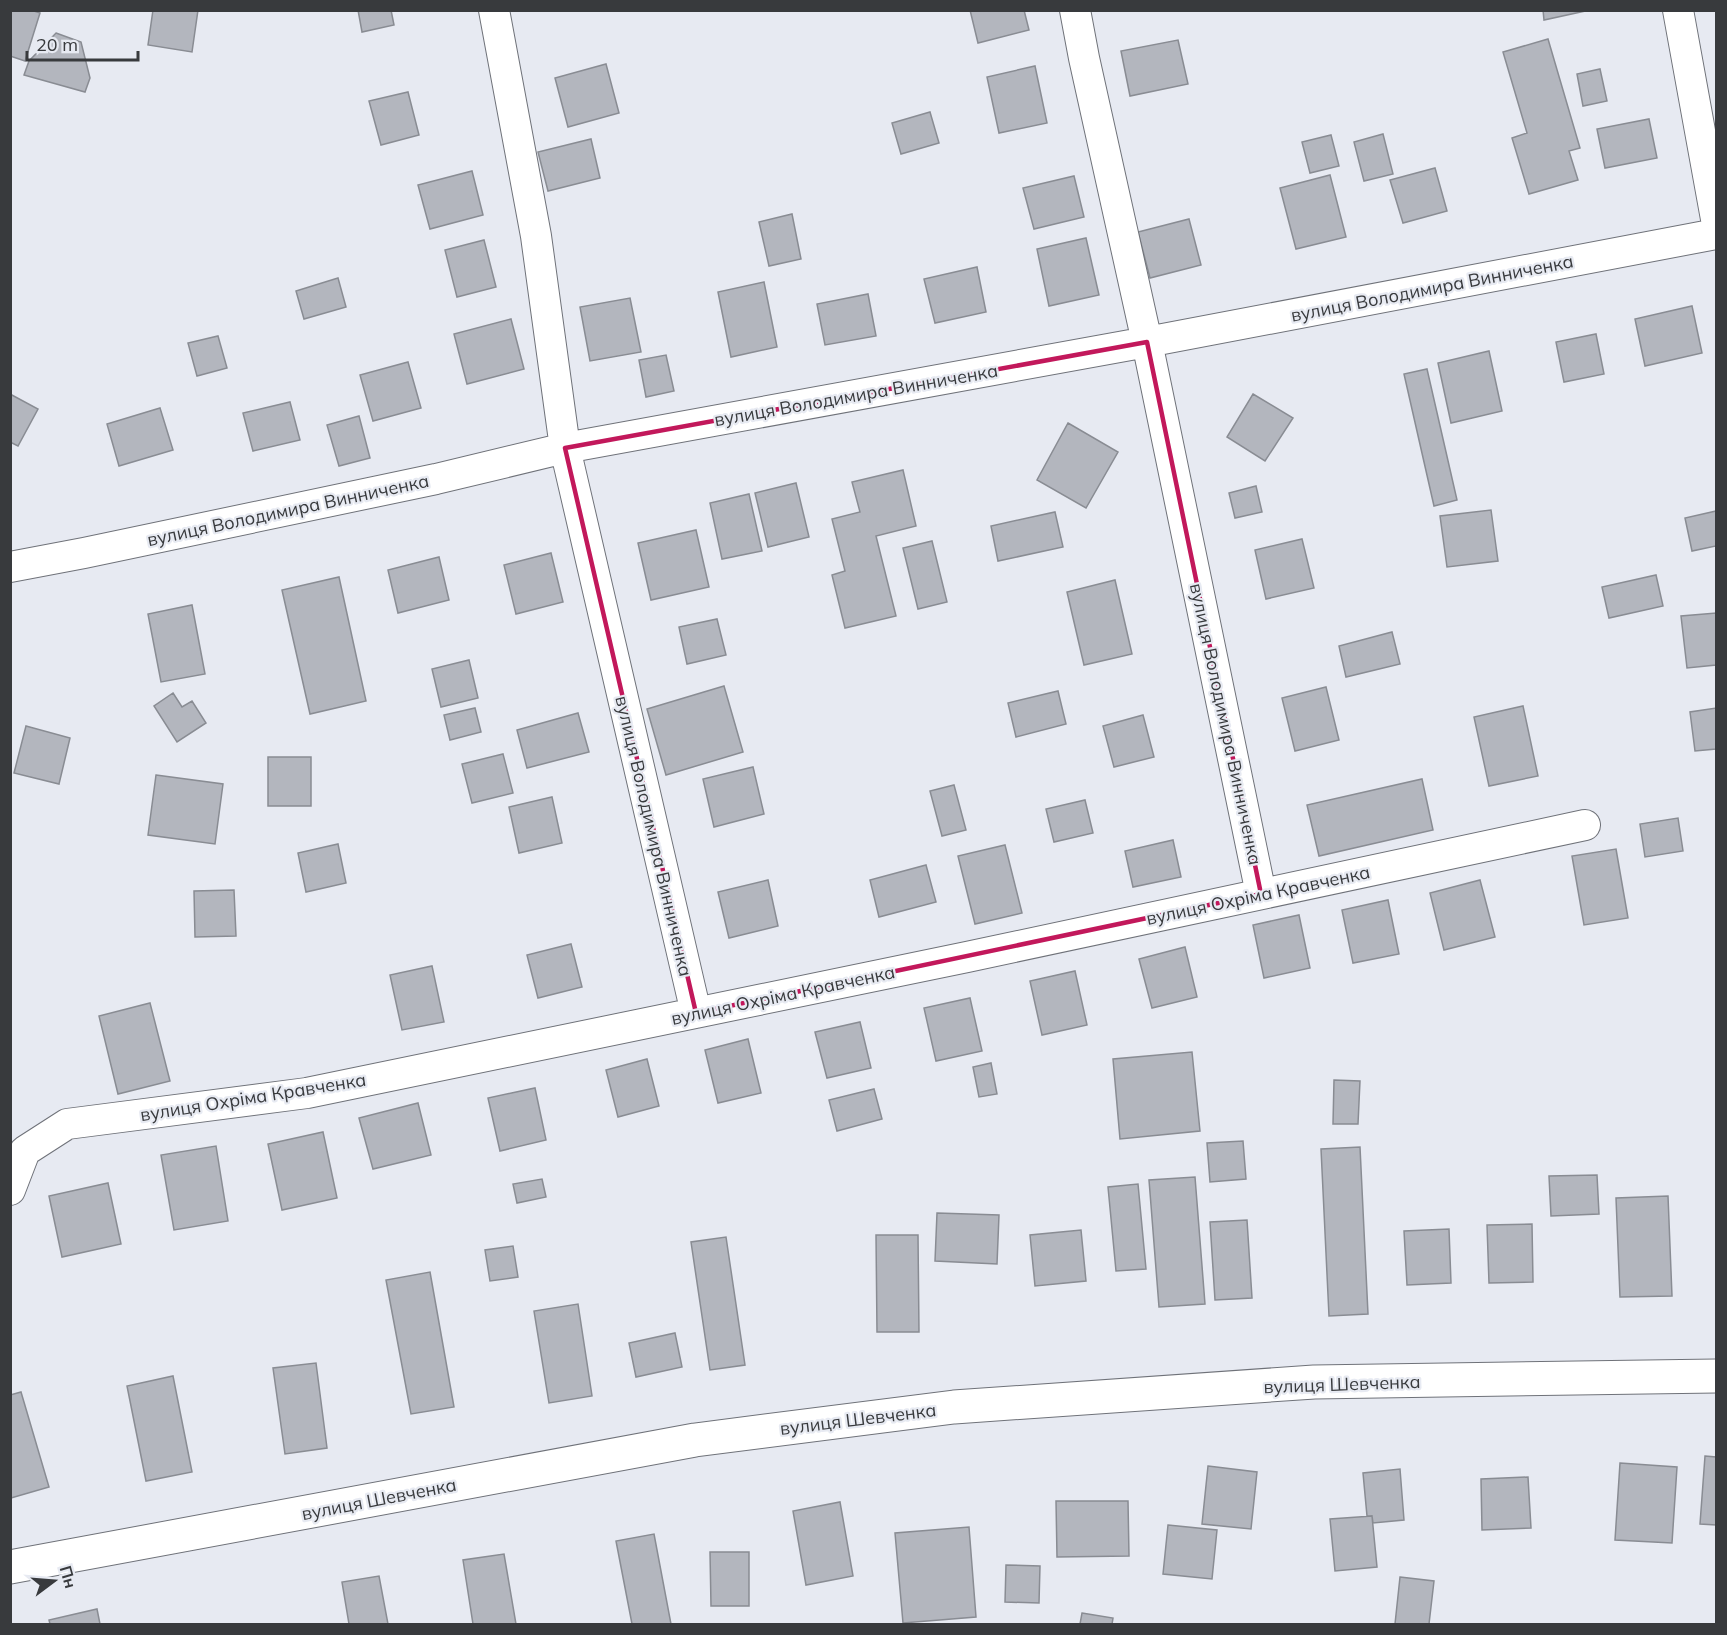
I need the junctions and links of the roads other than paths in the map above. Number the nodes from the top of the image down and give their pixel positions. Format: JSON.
{"nodes":[{"id":1,"x":494,"y":10,"type":"edge"},
{"id":2,"x":1075,"y":10,"type":"edge"},
{"id":3,"x":1678,"y":10,"type":"edge"},
{"id":4,"x":1716,"y":219,"type":"edge"},
{"id":5,"x":1716,"y":234,"type":"edge"},
{"id":6,"x":1147,"y":342,"type":"junction"},
{"id":7,"x":565,"y":448,"type":"junction"},
{"id":8,"x":10,"y":567,"type":"edge"},
{"id":9,"x":1585,"y":825,"type":"dead end"},
{"id":10,"x":1261,"y":894,"type":"junction"},
{"id":11,"x":696,"y":1013,"type":"junction"},
{"id":12,"x":10,"y":1190,"type":"edge"},
{"id":13,"x":1716,"y":1376,"type":"edge"},
{"id":14,"x":10,"y":1567,"type":"edge"}],
"edges":[{"from":1,"to":7,"type":"street","name":"вулиця Володимира Винниченка"},
{"from":2,"to":6,"type":"street","name":"вулиця Володимира Винниченка"},
{"from":3,"to":4,"type":"street"},
{"from":5,"to":6,"type":"street","name":"вулиця Володимира Винниченка"},
{"from":6,"to":7,"type":"street","name":"вулиця Володимира Винниченка"},
{"from":6,"to":10,"type":"street","name":"вулиця Володимира Винниченка"},
{"from":7,"to":8,"type":"street","name":"вулиця Володимира Винниченка"},
{"from":7,"to":11,"type":"street","name":"вулиця Володимира Винниченка"},
{"from":9,"to":10,"type":"street","name":"вулиця Охріма Кравченка"},
{"from":10,"to":11,"type":"street","name":"вулиця Охріма Кравченка"},
{"from":11,"to":12,"type":"street","name":"вулиця Охріма Кравченка"},
{"from":13,"to":14,"type":"street","name":"вулиця Шевченка"}]}
